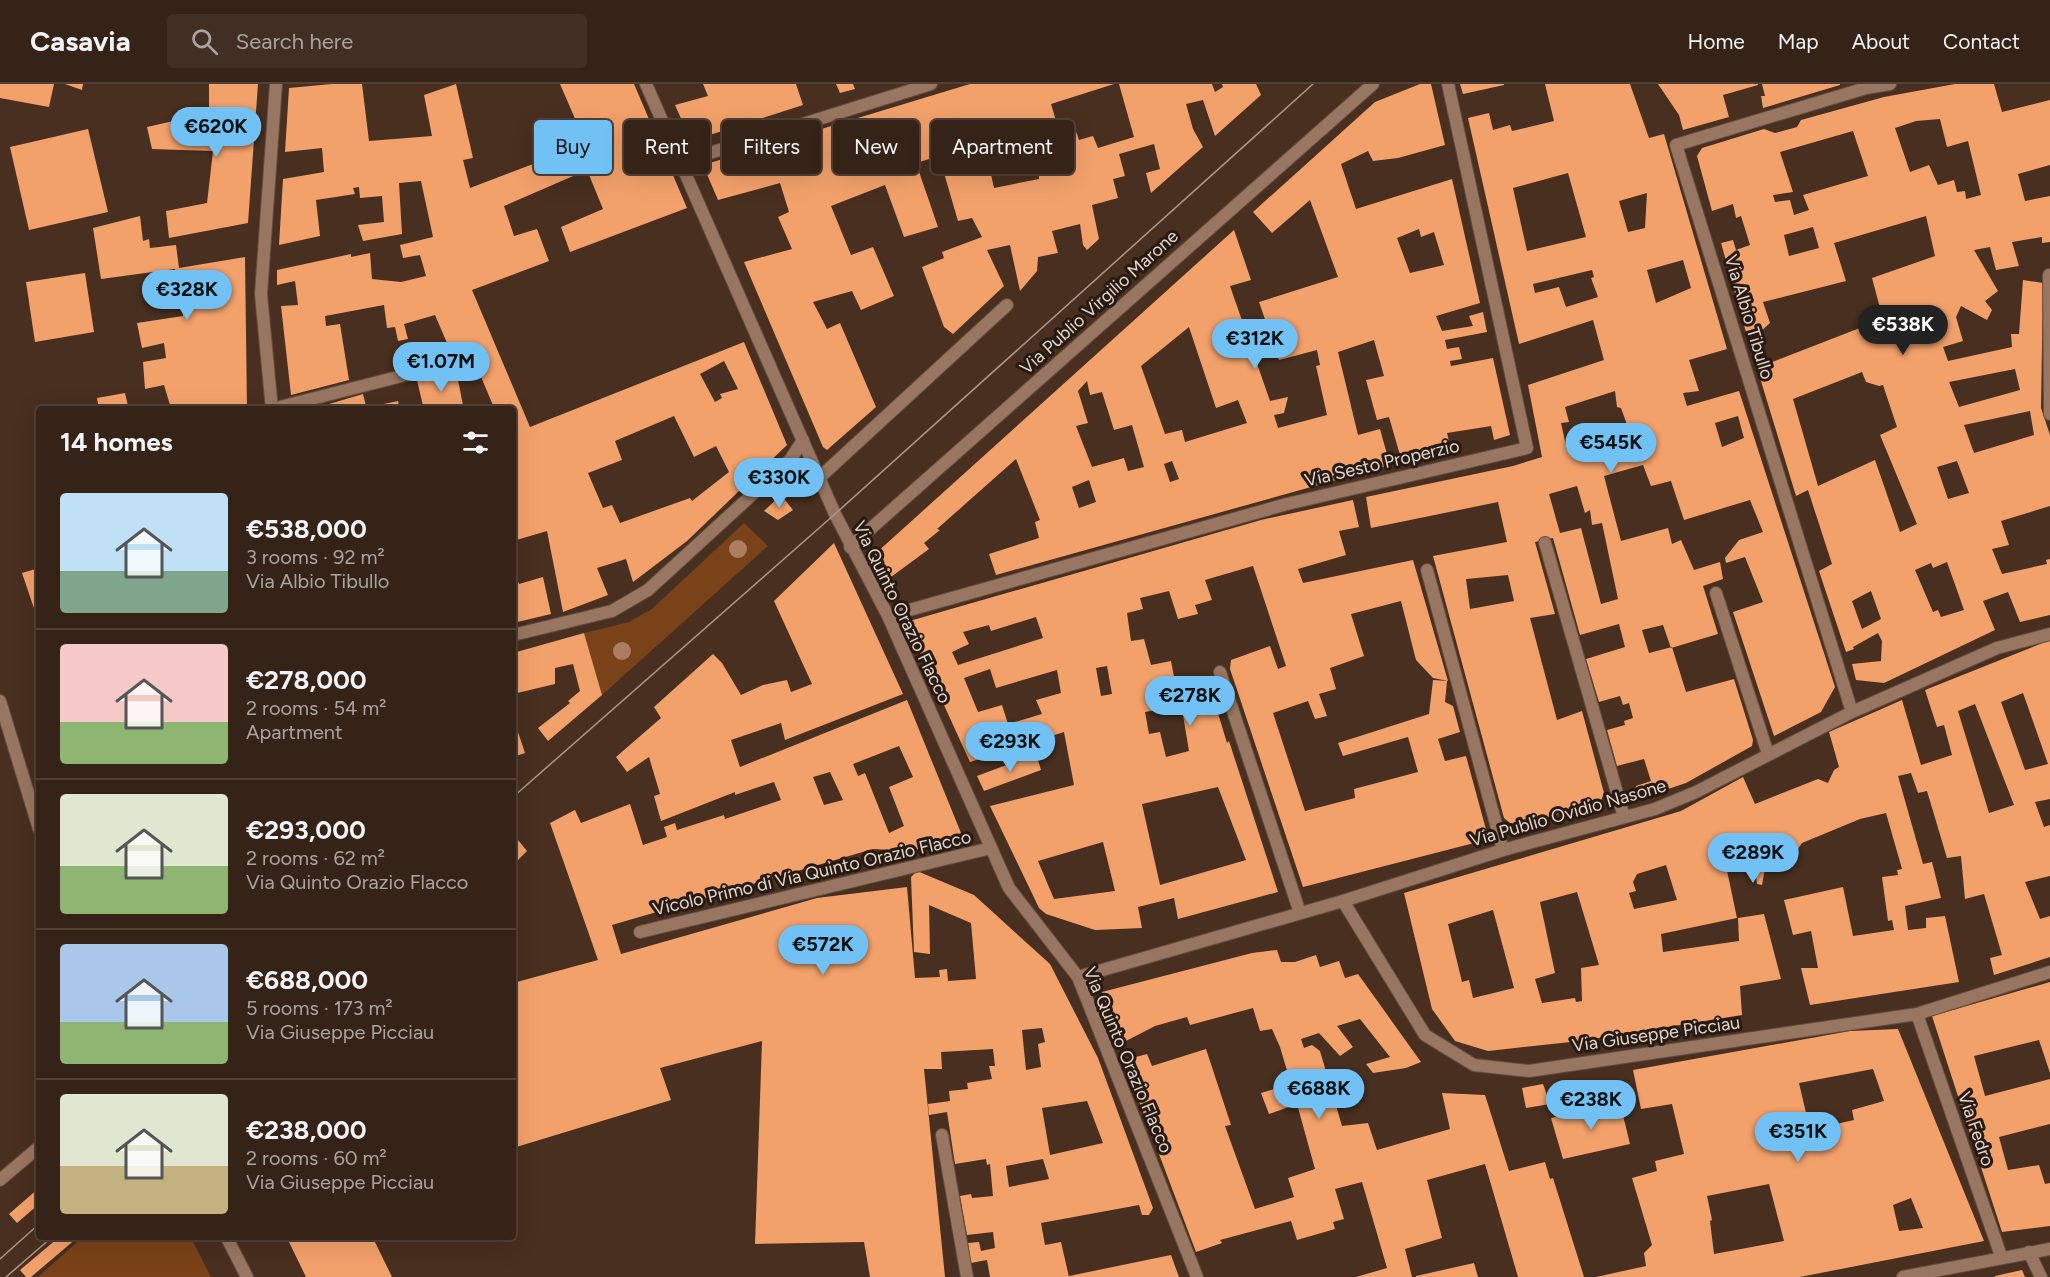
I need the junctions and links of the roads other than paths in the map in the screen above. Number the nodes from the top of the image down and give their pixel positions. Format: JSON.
{"nodes":[{"id":1,"x":276,"y":84,"type":"edge"},
{"id":2,"x":646,"y":84,"type":"edge"},
{"id":3,"x":931,"y":84,"type":"edge"},
{"id":4,"x":1372,"y":84,"type":"edge"},
{"id":5,"x":1448,"y":84,"type":"edge"},
{"id":6,"x":1890,"y":84,"type":"edge"},
{"id":7,"x":662,"y":120,"type":"edge"},
{"id":8,"x":710,"y":153,"type":"edge"},
{"id":9,"x":686,"y":174,"type":"edge"},
{"id":10,"x":2049,"y":275,"type":"edge"},
{"id":11,"x":1007,"y":305,"type":"dead end"},
{"id":12,"x":433,"y":368,"type":"dead end"},
{"id":13,"x":272,"y":406,"type":"edge"},
{"id":14,"x":284,"y":406,"type":"edge"},
{"id":15,"x":2050,"y":414,"type":"edge"},
{"id":16,"x":803,"y":440,"type":"junction"},
{"id":17,"x":819,"y":478,"type":"junction"},
{"id":18,"x":1545,"y":543,"type":"dead end"},
{"id":19,"x":850,"y":547,"type":"junction"},
{"id":20,"x":1427,"y":570,"type":"dead end"},
{"id":21,"x":1716,"y":593,"type":"dead end"},
{"id":22,"x":888,"y":616,"type":"junction"},
{"id":23,"x":516,"y":634,"type":"edge"},
{"id":24,"x":2050,"y":634,"type":"edge"},
{"id":25,"x":1220,"y":672,"type":"dead end"},
{"id":26,"x":0,"y":701,"type":"edge"},
{"id":27,"x":1852,"y":712,"type":"junction"},
{"id":28,"x":1768,"y":754,"type":"junction"},
{"id":29,"x":1624,"y":817,"type":"junction"},
{"id":30,"x":36,"y":819,"type":"edge"},
{"id":31,"x":991,"y":848,"type":"junction"},
{"id":32,"x":1503,"y":850,"type":"junction"},
{"id":33,"x":1343,"y":901,"type":"junction"},
{"id":34,"x":1300,"y":913,"type":"junction"},
{"id":35,"x":640,"y":932,"type":"dead end"},
{"id":36,"x":2050,"y":972,"type":"edge"},
{"id":37,"x":1078,"y":977,"type":"junction"},
{"id":38,"x":1917,"y":1014,"type":"junction"},
{"id":39,"x":942,"y":1135,"type":"dead end"},
{"id":40,"x":36,"y":1150,"type":"edge"},
{"id":41,"x":0,"y":1180,"type":"edge"},
{"id":42,"x":228,"y":1240,"type":"edge"},
{"id":43,"x":2050,"y":1249,"type":"edge"},
{"id":44,"x":2029,"y":1252,"type":"junction"},
{"id":45,"x":2001,"y":1256,"type":"junction"},
{"id":46,"x":247,"y":1277,"type":"edge"},
{"id":47,"x":968,"y":1277,"type":"edge"},
{"id":48,"x":1197,"y":1277,"type":"edge"},
{"id":49,"x":1903,"y":1277,"type":"edge"},
{"id":50,"x":2040,"y":1277,"type":"edge"}],
"edges":[{"from":1,"to":13,"type":"street"},
{"from":2,"to":7,"type":"street","name":"Via Quinto Orazio Flacco"},
{"from":3,"to":8,"type":"street"},
{"from":4,"to":19,"type":"street","name":"Via Publio Virgilio Marone"},
{"from":5,"to":22,"type":"street","name":"Via Sesto Properzio"},
{"from":6,"to":27,"type":"street","name":"Via Albio Tibullo"},
{"from":9,"to":16,"type":"street","name":"Via Quinto Orazio Flacco"},
{"from":10,"to":15,"type":"street"},
{"from":11,"to":17,"type":"street"},
{"from":12,"to":14,"type":"street"},
{"from":16,"to":17,"type":"street","name":"Via Quinto Orazio Flacco"},
{"from":16,"to":23,"type":"street"},
{"from":17,"to":19,"type":"street","name":"Via Quinto Orazio Flacco"},
{"from":18,"to":29,"type":"street"},
{"from":19,"to":22,"type":"street","name":"Via Quinto Orazio Flacco"},
{"from":20,"to":32,"type":"street"},
{"from":21,"to":28,"type":"street"},
{"from":22,"to":31,"type":"street","name":"Via Quinto Orazio Flacco"},
{"from":24,"to":27,"type":"street","name":"Via Publio Ovidio Nasone"},
{"from":25,"to":34,"type":"street"},
{"from":26,"to":30,"type":"street"},
{"from":27,"to":28,"type":"street","name":"Via Publio Ovidio Nasone"},
{"from":28,"to":29,"type":"street","name":"Via Publio Ovidio Nasone"},
{"from":29,"to":32,"type":"street","name":"Via Publio Ovidio Nasone"},
{"from":31,"to":35,"type":"street","name":"Vicolo Primo di Via Quinto Orazio Flacco"},
{"from":31,"to":37,"type":"street","name":"Via Quinto Orazio Flacco"},
{"from":32,"to":33,"type":"street","name":"Via Publio Ovidio Nasone"},
{"from":33,"to":34,"type":"street","name":"Via Publio Ovidio Nasone"},
{"from":33,"to":38,"type":"street","name":"Via Giuseppe Picciau"},
{"from":34,"to":37,"type":"street","name":"Via Publio Ovidio Nasone"},
{"from":36,"to":38,"type":"street","name":"Via Giuseppe Picciau"},
{"from":37,"to":48,"type":"street","name":"Via Quinto Orazio Flacco"},
{"from":38,"to":45,"type":"street","name":"Via Fedro"},
{"from":39,"to":47,"type":"street"},
{"from":40,"to":41,"type":"street"},
{"from":42,"to":46,"type":"street"},
{"from":43,"to":44,"type":"street"},
{"from":44,"to":45,"type":"street"},
{"from":44,"to":50,"type":"street"},
{"from":45,"to":49,"type":"street"}]}
